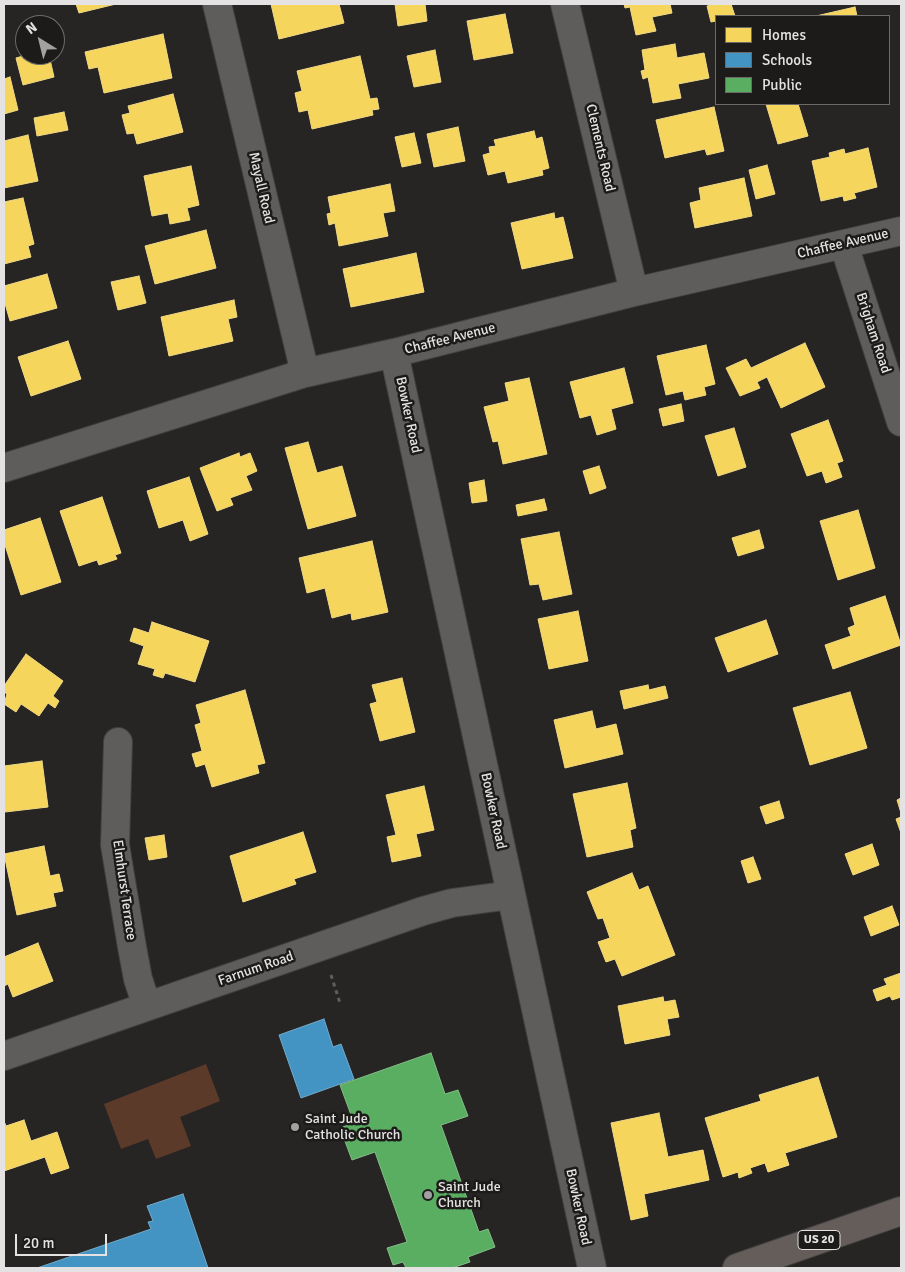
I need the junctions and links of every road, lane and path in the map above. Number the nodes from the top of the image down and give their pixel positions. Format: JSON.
{"nodes":[{"id":1,"x":217,"y":4,"type":"edge"},
{"id":2,"x":565,"y":4,"type":"edge"},
{"id":3,"x":901,"y":231,"type":"edge"},
{"id":4,"x":844,"y":245,"type":"junction"},
{"id":5,"x":634,"y":292,"type":"junction"},
{"id":6,"x":394,"y":353,"type":"junction"},
{"id":7,"x":305,"y":373,"type":"junction"},
{"id":8,"x":901,"y":422,"type":"edge"},
{"id":9,"x":4,"y":468,"type":"edge"},
{"id":10,"x":118,"y":742,"type":"dead end"},
{"id":11,"x":511,"y":895,"type":"junction"},
{"id":12,"x":330,"y":973,"type":"dead end"},
{"id":13,"x":340,"y":1003,"type":"dead end"},
{"id":14,"x":148,"y":1006,"type":"junction"},
{"id":15,"x":4,"y":1056,"type":"edge"},
{"id":16,"x":901,"y":1211,"type":"edge"},
{"id":17,"x":592,"y":1268,"type":"edge"},
{"id":18,"x":737,"y":1268,"type":"edge"}],
"edges":[{"from":1,"to":7,"type":"street","name":"Mayall Road"},
{"from":2,"to":5,"type":"street","name":"Clements Road"},
{"from":3,"to":4,"type":"street","name":"Chaffee Avenue"},
{"from":4,"to":5,"type":"street","name":"Chaffee Avenue"},
{"from":4,"to":8,"type":"street","name":"Brigham Road"},
{"from":5,"to":6,"type":"street","name":"Chaffee Avenue"},
{"from":6,"to":7,"type":"street","name":"Chaffee Avenue"},
{"from":6,"to":11,"type":"street","name":"Bowker Road"},
{"from":7,"to":9,"type":"street","name":"Chaffee Avenue"},
{"from":10,"to":14,"type":"street","name":"Elmhurst Terrace"},
{"from":11,"to":14,"type":"street","name":"Farnum Road"},
{"from":11,"to":17,"type":"street","name":"Bowker Road"},
{"from":12,"to":13,"type":"path"},
{"from":14,"to":15,"type":"street","name":"Farnum Road"},
{"from":16,"to":18,"type":"main road","number":"US 20"}]}
